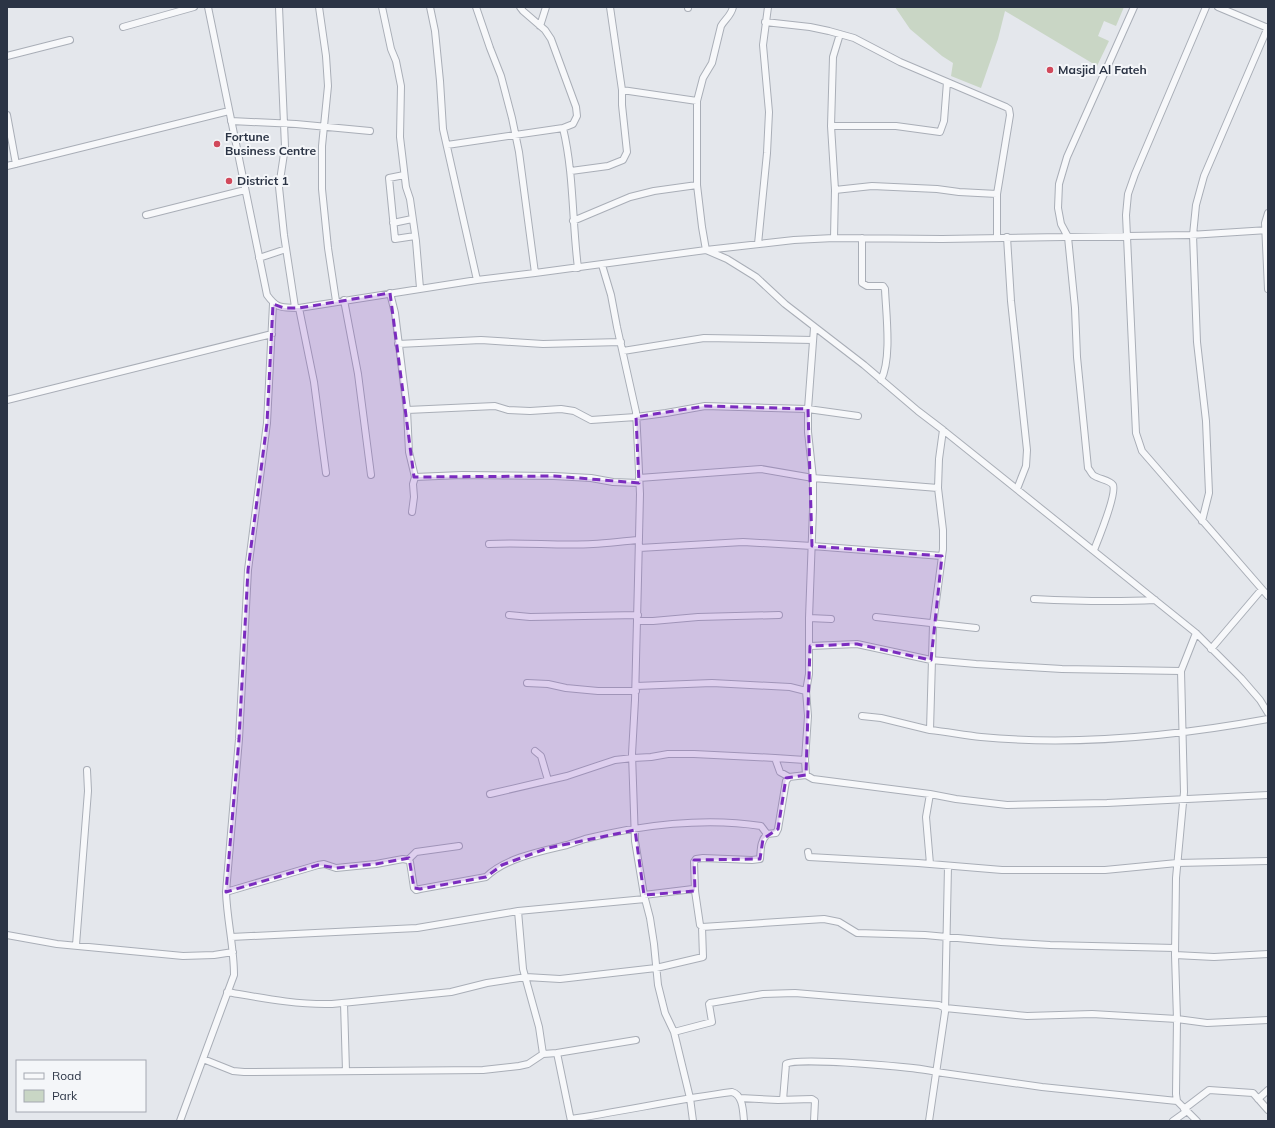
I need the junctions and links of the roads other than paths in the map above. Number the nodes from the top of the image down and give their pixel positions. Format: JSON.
{"nodes":[{"id":1,"x":194,"y":7,"type":"edge"},
{"id":2,"x":208,"y":7,"type":"edge"},
{"id":3,"x":279,"y":7,"type":"edge"},
{"id":4,"x":319,"y":7,"type":"edge"},
{"id":5,"x":382,"y":7,"type":"edge"},
{"id":6,"x":430,"y":7,"type":"edge"},
{"id":7,"x":476,"y":7,"type":"edge"},
{"id":8,"x":520,"y":7,"type":"edge"},
{"id":9,"x":546,"y":7,"type":"edge"},
{"id":10,"x":610,"y":7,"type":"edge"},
{"id":11,"x":733,"y":7,"type":"edge"},
{"id":12,"x":768,"y":7,"type":"edge"},
{"id":13,"x":1134,"y":7,"type":"edge"},
{"id":14,"x":1206,"y":7,"type":"edge"},
{"id":15,"x":1218,"y":7,"type":"edge"},
{"id":16,"x":765,"y":22,"type":"junction"},
{"id":17,"x":540,"y":26,"type":"junction"},
{"id":18,"x":123,"y":27,"type":"dead end"},
{"id":19,"x":1268,"y":28,"type":"edge"},
{"id":20,"x":840,"y":34,"type":"junction"},
{"id":21,"x":70,"y":40,"type":"dead end"},
{"id":22,"x":7,"y":56,"type":"edge"},
{"id":23,"x":947,"y":82,"type":"junction"},
{"id":24,"x":622,"y":90,"type":"junction"},
{"id":25,"x":697,"y":101,"type":"junction"},
{"id":26,"x":229,"y":111,"type":"junction"},
{"id":27,"x":7,"y":115,"type":"edge"},
{"id":28,"x":231,"y":121,"type":"junction"},
{"id":29,"x":284,"y":125,"type":"junction"},
{"id":30,"x":831,"y":126,"type":"junction"},
{"id":31,"x":324,"y":127,"type":"junction"},
{"id":32,"x":563,"y":128,"type":"junction"},
{"id":33,"x":370,"y":131,"type":"dead end"},
{"id":34,"x":515,"y":134,"type":"junction"},
{"id":35,"x":447,"y":145,"type":"junction"},
{"id":36,"x":16,"y":164,"type":"junction"},
{"id":37,"x":7,"y":166,"type":"edge"},
{"id":38,"x":571,"y":171,"type":"junction"},
{"id":39,"x":404,"y":176,"type":"junction"},
{"id":40,"x":697,"y":185,"type":"junction"},
{"id":41,"x":245,"y":190,"type":"junction"},
{"id":42,"x":834,"y":190,"type":"junction"},
{"id":43,"x":997,"y":194,"type":"junction"},
{"id":44,"x":1268,"y":213,"type":"edge"},
{"id":45,"x":146,"y":215,"type":"dead end"},
{"id":46,"x":412,"y":219,"type":"junction"},
{"id":47,"x":573,"y":221,"type":"junction"},
{"id":48,"x":393,"y":223,"type":"junction"},
{"id":49,"x":1267,"y":230,"type":"edge"},
{"id":50,"x":1193,"y":235,"type":"junction"},
{"id":51,"x":415,"y":236,"type":"junction"},
{"id":52,"x":1127,"y":236,"type":"junction"},
{"id":53,"x":1007,"y":237,"type":"junction"},
{"id":54,"x":1068,"y":237,"type":"junction"},
{"id":55,"x":834,"y":238,"type":"junction"},
{"id":56,"x":862,"y":238,"type":"junction"},
{"id":57,"x":997,"y":238,"type":"junction"},
{"id":58,"x":758,"y":244,"type":"junction"},
{"id":59,"x":286,"y":249,"type":"junction"},
{"id":60,"x":706,"y":250,"type":"junction"},
{"id":61,"x":259,"y":258,"type":"junction"},
{"id":62,"x":602,"y":265,"type":"junction"},
{"id":63,"x":578,"y":268,"type":"junction"},
{"id":64,"x":535,"y":273,"type":"junction"},
{"id":65,"x":477,"y":280,"type":"junction"},
{"id":66,"x":420,"y":288,"type":"junction"},
{"id":67,"x":1268,"y":289,"type":"edge"},
{"id":68,"x":390,"y":293,"type":"junction"},
{"id":69,"x":344,"y":300,"type":"junction"},
{"id":70,"x":336,"y":301,"type":"junction"},
{"id":71,"x":273,"y":304,"type":"junction"},
{"id":72,"x":297,"y":308,"type":"junction"},
{"id":73,"x":814,"y":328,"type":"junction"},
{"id":74,"x":272,"y":334,"type":"junction"},
{"id":75,"x":813,"y":340,"type":"junction"},
{"id":76,"x":621,"y":342,"type":"junction"},
{"id":77,"x":398,"y":344,"type":"junction"},
{"id":78,"x":623,"y":351,"type":"junction"},
{"id":79,"x":880,"y":380,"type":"junction"},
{"id":80,"x":7,"y":400,"type":"edge"},
{"id":81,"x":808,"y":409,"type":"junction"},
{"id":82,"x":407,"y":410,"type":"junction"},
{"id":83,"x":858,"y":416,"type":"dead end"},
{"id":84,"x":636,"y":417,"type":"junction"},
{"id":85,"x":943,"y":430,"type":"junction"},
{"id":86,"x":326,"y":473,"type":"dead end"},
{"id":87,"x":371,"y":475,"type":"dead end"},
{"id":88,"x":415,"y":476,"type":"junction"},
{"id":89,"x":813,"y":478,"type":"junction"},
{"id":90,"x":639,"y":481,"type":"junction"},
{"id":91,"x":938,"y":488,"type":"junction"},
{"id":92,"x":1017,"y":490,"type":"junction"},
{"id":93,"x":412,"y":512,"type":"dead end"},
{"id":94,"x":1202,"y":521,"type":"junction"},
{"id":95,"x":639,"y":540,"type":"junction"},
{"id":96,"x":489,"y":544,"type":"dead end"},
{"id":97,"x":812,"y":546,"type":"junction"},
{"id":98,"x":639,"y":548,"type":"junction"},
{"id":99,"x":1094,"y":550,"type":"junction"},
{"id":100,"x":942,"y":556,"type":"junction"},
{"id":101,"x":1262,"y":589,"type":"junction"},
{"id":102,"x":1268,"y":596,"type":"edge"},
{"id":103,"x":1034,"y":599,"type":"dead end"},
{"id":104,"x":1155,"y":600,"type":"junction"},
{"id":105,"x":779,"y":614,"type":"dead end"},
{"id":106,"x":509,"y":615,"type":"dead end"},
{"id":107,"x":876,"y":617,"type":"dead end"},
{"id":108,"x":638,"y":618,"type":"junction"},
{"id":109,"x":809,"y":618,"type":"junction"},
{"id":110,"x":831,"y":619,"type":"dead end"},
{"id":111,"x":933,"y":624,"type":"junction"},
{"id":112,"x":976,"y":628,"type":"dead end"},
{"id":113,"x":1196,"y":633,"type":"junction"},
{"id":114,"x":810,"y":646,"type":"junction"},
{"id":115,"x":1211,"y":649,"type":"junction"},
{"id":116,"x":931,"y":660,"type":"junction"},
{"id":117,"x":1181,"y":671,"type":"junction"},
{"id":118,"x":527,"y":683,"type":"dead end"},
{"id":119,"x":636,"y":689,"type":"junction"},
{"id":120,"x":806,"y":691,"type":"junction"},
{"id":121,"x":1268,"y":713,"type":"edge"},
{"id":122,"x":862,"y":716,"type":"dead end"},
{"id":123,"x":1268,"y":719,"type":"edge"},
{"id":124,"x":930,"y":730,"type":"junction"},
{"id":125,"x":1182,"y":732,"type":"junction"},
{"id":126,"x":535,"y":751,"type":"dead end"},
{"id":127,"x":633,"y":758,"type":"junction"},
{"id":128,"x":775,"y":758,"type":"junction"},
{"id":129,"x":805,"y":760,"type":"junction"},
{"id":130,"x":87,"y":770,"type":"dead end"},
{"id":131,"x":806,"y":775,"type":"junction"},
{"id":132,"x":789,"y":778,"type":"junction"},
{"id":133,"x":548,"y":780,"type":"junction"},
{"id":134,"x":490,"y":794,"type":"dead end"},
{"id":135,"x":930,"y":794,"type":"junction"},
{"id":136,"x":1268,"y":795,"type":"edge"},
{"id":137,"x":1183,"y":800,"type":"junction"},
{"id":138,"x":635,"y":830,"type":"junction"},
{"id":139,"x":767,"y":834,"type":"junction"},
{"id":140,"x":459,"y":846,"type":"dead end"},
{"id":141,"x":808,"y":852,"type":"dead end"},
{"id":142,"x":408,"y":860,"type":"junction"},
{"id":143,"x":1268,"y":861,"type":"edge"},
{"id":144,"x":1177,"y":863,"type":"junction"},
{"id":145,"x":930,"y":864,"type":"junction"},
{"id":146,"x":948,"y":866,"type":"junction"},
{"id":147,"x":695,"y":891,"type":"junction"},
{"id":148,"x":226,"y":892,"type":"junction"},
{"id":149,"x":645,"y":897,"type":"junction"},
{"id":150,"x":518,"y":911,"type":"junction"},
{"id":151,"x":702,"y":927,"type":"junction"},
{"id":152,"x":7,"y":935,"type":"edge"},
{"id":153,"x":231,"y":937,"type":"junction"},
{"id":154,"x":947,"y":937,"type":"junction"},
{"id":155,"x":76,"y":945,"type":"junction"},
{"id":156,"x":1174,"y":951,"type":"junction"},
{"id":157,"x":233,"y":952,"type":"junction"},
{"id":158,"x":1268,"y":954,"type":"edge"},
{"id":159,"x":656,"y":968,"type":"junction"},
{"id":160,"x":526,"y":978,"type":"junction"},
{"id":161,"x":227,"y":992,"type":"junction"},
{"id":162,"x":344,"y":1003,"type":"junction"},
{"id":163,"x":946,"y":1008,"type":"junction"},
{"id":164,"x":1177,"y":1019,"type":"junction"},
{"id":165,"x":1268,"y":1020,"type":"edge"},
{"id":166,"x":674,"y":1032,"type":"junction"},
{"id":167,"x":636,"y":1040,"type":"dead end"},
{"id":168,"x":557,"y":1053,"type":"junction"},
{"id":169,"x":543,"y":1054,"type":"junction"},
{"id":170,"x":203,"y":1059,"type":"junction"},
{"id":171,"x":346,"y":1071,"type":"junction"},
{"id":172,"x":936,"y":1072,"type":"junction"},
{"id":173,"x":1268,"y":1090,"type":"edge"},
{"id":174,"x":690,"y":1098,"type":"junction"},
{"id":175,"x":740,"y":1098,"type":"junction"},
{"id":176,"x":1258,"y":1098,"type":"junction"},
{"id":177,"x":783,"y":1100,"type":"junction"},
{"id":178,"x":1177,"y":1101,"type":"junction"},
{"id":179,"x":1186,"y":1110,"type":"junction"},
{"id":180,"x":1268,"y":1110,"type":"edge"},
{"id":181,"x":571,"y":1120,"type":"edge"},
{"id":182,"x":180,"y":1121,"type":"edge"},
{"id":183,"x":693,"y":1121,"type":"edge"},
{"id":184,"x":744,"y":1121,"type":"edge"},
{"id":185,"x":814,"y":1121,"type":"edge"},
{"id":186,"x":929,"y":1121,"type":"edge"},
{"id":187,"x":1173,"y":1121,"type":"edge"},
{"id":188,"x":1197,"y":1121,"type":"edge"}],
"edges":[{"from":1,"to":18,"type":"street"},
{"from":2,"to":26,"type":"street"},
{"from":3,"to":29,"type":"street"},
{"from":4,"to":31,"type":"street"},
{"from":5,"to":39,"type":"street"},
{"from":6,"to":35,"type":"street"},
{"from":7,"to":34,"type":"street"},
{"from":8,"to":17,"type":"street"},
{"from":9,"to":17,"type":"street"},
{"from":10,"to":24,"type":"street"},
{"from":11,"to":25,"type":"street"},
{"from":12,"to":16,"type":"street"},
{"from":13,"to":54,"type":"street"},
{"from":14,"to":52,"type":"street"},
{"from":15,"to":19,"type":"street"},
{"from":16,"to":20,"type":"street"},
{"from":16,"to":58,"type":"street"},
{"from":17,"to":32,"type":"street"},
{"from":19,"to":50,"type":"street"},
{"from":20,"to":23,"type":"street"},
{"from":20,"to":30,"type":"street"},
{"from":21,"to":22,"type":"street"},
{"from":23,"to":30,"type":"street"},
{"from":23,"to":43,"type":"street"},
{"from":24,"to":25,"type":"street"},
{"from":24,"to":38,"type":"street"},
{"from":25,"to":40,"type":"street"},
{"from":26,"to":28,"type":"street"},
{"from":26,"to":36,"type":"street"},
{"from":27,"to":36,"type":"street"},
{"from":28,"to":29,"type":"street"},
{"from":28,"to":41,"type":"street"},
{"from":29,"to":31,"type":"street"},
{"from":29,"to":59,"type":"street"},
{"from":30,"to":42,"type":"street"},
{"from":31,"to":33,"type":"street"},
{"from":31,"to":70,"type":"street"},
{"from":32,"to":34,"type":"street"},
{"from":32,"to":38,"type":"street"},
{"from":34,"to":35,"type":"street"},
{"from":34,"to":64,"type":"street"},
{"from":35,"to":65,"type":"street"},
{"from":36,"to":37,"type":"street"},
{"from":38,"to":47,"type":"street"},
{"from":39,"to":46,"type":"street"},
{"from":39,"to":48,"type":"street"},
{"from":40,"to":47,"type":"street"},
{"from":40,"to":60,"type":"street"},
{"from":41,"to":45,"type":"street"},
{"from":41,"to":61,"type":"street"},
{"from":42,"to":43,"type":"street"},
{"from":42,"to":55,"type":"street"},
{"from":43,"to":57,"type":"street"},
{"from":44,"to":49,"type":"street"},
{"from":46,"to":48,"type":"street"},
{"from":46,"to":51,"type":"street"},
{"from":47,"to":63,"type":"street"},
{"from":48,"to":51,"type":"street"},
{"from":49,"to":50,"type":"street"},
{"from":49,"to":67,"type":"street"},
{"from":50,"to":52,"type":"street"},
{"from":50,"to":94,"type":"street"},
{"from":51,"to":66,"type":"street"},
{"from":52,"to":54,"type":"street"},
{"from":52,"to":94,"type":"street"},
{"from":53,"to":54,"type":"street"},
{"from":53,"to":57,"type":"street"},
{"from":53,"to":92,"type":"street"},
{"from":54,"to":99,"type":"street"},
{"from":55,"to":56,"type":"street"},
{"from":55,"to":58,"type":"street"},
{"from":56,"to":57,"type":"street"},
{"from":56,"to":79,"type":"street"},
{"from":58,"to":60,"type":"street"},
{"from":59,"to":61,"type":"street"},
{"from":59,"to":72,"type":"street"},
{"from":60,"to":62,"type":"street"},
{"from":60,"to":73,"type":"street"},
{"from":61,"to":71,"type":"street"},
{"from":62,"to":63,"type":"street"},
{"from":62,"to":76,"type":"street"},
{"from":63,"to":64,"type":"street"},
{"from":64,"to":65,"type":"street"},
{"from":65,"to":66,"type":"street"},
{"from":66,"to":68,"type":"street"},
{"from":68,"to":69,"type":"street"},
{"from":68,"to":77,"type":"street"},
{"from":69,"to":70,"type":"street"},
{"from":69,"to":87,"type":"street"},
{"from":70,"to":72,"type":"street"},
{"from":71,"to":72,"type":"street"},
{"from":71,"to":74,"type":"street"},
{"from":72,"to":86,"type":"street"},
{"from":73,"to":75,"type":"street"},
{"from":73,"to":79,"type":"street"},
{"from":74,"to":80,"type":"street"},
{"from":74,"to":148,"type":"street"},
{"from":75,"to":78,"type":"street"},
{"from":75,"to":81,"type":"street"},
{"from":76,"to":77,"type":"street"},
{"from":76,"to":78,"type":"street"},
{"from":77,"to":82,"type":"street"},
{"from":78,"to":84,"type":"street"},
{"from":79,"to":85,"type":"street"},
{"from":81,"to":83,"type":"street"},
{"from":81,"to":84,"type":"street"},
{"from":81,"to":89,"type":"street"},
{"from":82,"to":84,"type":"street"},
{"from":82,"to":88,"type":"street"},
{"from":84,"to":90,"type":"street"},
{"from":85,"to":91,"type":"street"},
{"from":85,"to":92,"type":"street"},
{"from":88,"to":90,"type":"street"},
{"from":88,"to":93,"type":"street"},
{"from":89,"to":90,"type":"street"},
{"from":89,"to":91,"type":"street"},
{"from":89,"to":97,"type":"street"},
{"from":90,"to":95,"type":"street"},
{"from":91,"to":100,"type":"street"},
{"from":92,"to":99,"type":"street"},
{"from":94,"to":101,"type":"street"},
{"from":95,"to":96,"type":"street"},
{"from":95,"to":98,"type":"street"},
{"from":97,"to":98,"type":"street"},
{"from":97,"to":100,"type":"street"},
{"from":97,"to":109,"type":"street"},
{"from":98,"to":108,"type":"street"},
{"from":99,"to":104,"type":"street"},
{"from":100,"to":111,"type":"street"},
{"from":101,"to":102,"type":"street"},
{"from":101,"to":115,"type":"street"},
{"from":103,"to":104,"type":"street"},
{"from":104,"to":113,"type":"street"},
{"from":105,"to":108,"type":"street"},
{"from":106,"to":108,"type":"street"},
{"from":107,"to":111,"type":"street"},
{"from":108,"to":119,"type":"street"},
{"from":109,"to":110,"type":"street"},
{"from":109,"to":114,"type":"street"},
{"from":111,"to":112,"type":"street"},
{"from":111,"to":116,"type":"street"},
{"from":113,"to":115,"type":"street"},
{"from":113,"to":117,"type":"street"},
{"from":114,"to":116,"type":"street"},
{"from":114,"to":120,"type":"street"},
{"from":115,"to":121,"type":"street"},
{"from":116,"to":117,"type":"street"},
{"from":116,"to":124,"type":"street"},
{"from":117,"to":125,"type":"street"},
{"from":118,"to":119,"type":"street"},
{"from":119,"to":120,"type":"street"},
{"from":119,"to":127,"type":"street"},
{"from":120,"to":129,"type":"street"},
{"from":122,"to":124,"type":"street"},
{"from":123,"to":125,"type":"street"},
{"from":124,"to":125,"type":"street"},
{"from":125,"to":137,"type":"street"},
{"from":126,"to":133,"type":"street"},
{"from":127,"to":128,"type":"street"},
{"from":127,"to":133,"type":"street"},
{"from":127,"to":138,"type":"street"},
{"from":128,"to":129,"type":"street"},
{"from":128,"to":132,"type":"street"},
{"from":129,"to":131,"type":"street"},
{"from":130,"to":155,"type":"street"},
{"from":131,"to":132,"type":"street"},
{"from":131,"to":135,"type":"street"},
{"from":132,"to":139,"type":"street"},
{"from":133,"to":134,"type":"street"},
{"from":135,"to":137,"type":"street"},
{"from":135,"to":145,"type":"street"},
{"from":136,"to":137,"type":"street"},
{"from":137,"to":144,"type":"street"},
{"from":138,"to":139,"type":"street"},
{"from":138,"to":142,"type":"street"},
{"from":138,"to":149,"type":"street"},
{"from":139,"to":147,"type":"street"},
{"from":140,"to":142,"type":"street"},
{"from":141,"to":145,"type":"street"},
{"from":142,"to":148,"type":"street"},
{"from":143,"to":144,"type":"street"},
{"from":144,"to":146,"type":"street"},
{"from":144,"to":156,"type":"street"},
{"from":145,"to":146,"type":"street"},
{"from":146,"to":154,"type":"street"},
{"from":147,"to":149,"type":"street"},
{"from":147,"to":151,"type":"street"},
{"from":148,"to":153,"type":"street"},
{"from":149,"to":150,"type":"street"},
{"from":149,"to":159,"type":"street"},
{"from":150,"to":153,"type":"street"},
{"from":150,"to":160,"type":"street"},
{"from":151,"to":154,"type":"street"},
{"from":151,"to":159,"type":"street"},
{"from":152,"to":155,"type":"street"},
{"from":153,"to":157,"type":"street"},
{"from":154,"to":156,"type":"street"},
{"from":154,"to":163,"type":"street"},
{"from":155,"to":157,"type":"street"},
{"from":156,"to":158,"type":"street"},
{"from":156,"to":164,"type":"street"},
{"from":157,"to":161,"type":"street"},
{"from":159,"to":160,"type":"street"},
{"from":159,"to":166,"type":"street"},
{"from":160,"to":162,"type":"street"},
{"from":160,"to":169,"type":"street"},
{"from":161,"to":162,"type":"street"},
{"from":161,"to":170,"type":"street"},
{"from":162,"to":171,"type":"street"},
{"from":163,"to":164,"type":"street"},
{"from":163,"to":166,"type":"street"},
{"from":163,"to":172,"type":"street"},
{"from":164,"to":165,"type":"street"},
{"from":164,"to":178,"type":"street"},
{"from":166,"to":174,"type":"street"},
{"from":167,"to":168,"type":"street"},
{"from":168,"to":169,"type":"street"},
{"from":168,"to":181,"type":"street"},
{"from":169,"to":171,"type":"street"},
{"from":170,"to":171,"type":"street"},
{"from":170,"to":182,"type":"street"},
{"from":172,"to":177,"type":"street"},
{"from":172,"to":178,"type":"street"},
{"from":172,"to":186,"type":"street"},
{"from":173,"to":176,"type":"street"},
{"from":174,"to":175,"type":"street"},
{"from":174,"to":181,"type":"street"},
{"from":174,"to":183,"type":"street"},
{"from":175,"to":177,"type":"street"},
{"from":175,"to":184,"type":"street"},
{"from":176,"to":179,"type":"street"},
{"from":176,"to":180,"type":"street"},
{"from":177,"to":185,"type":"street"},
{"from":178,"to":179,"type":"street"},
{"from":179,"to":187,"type":"street"},
{"from":179,"to":188,"type":"street"}]}
